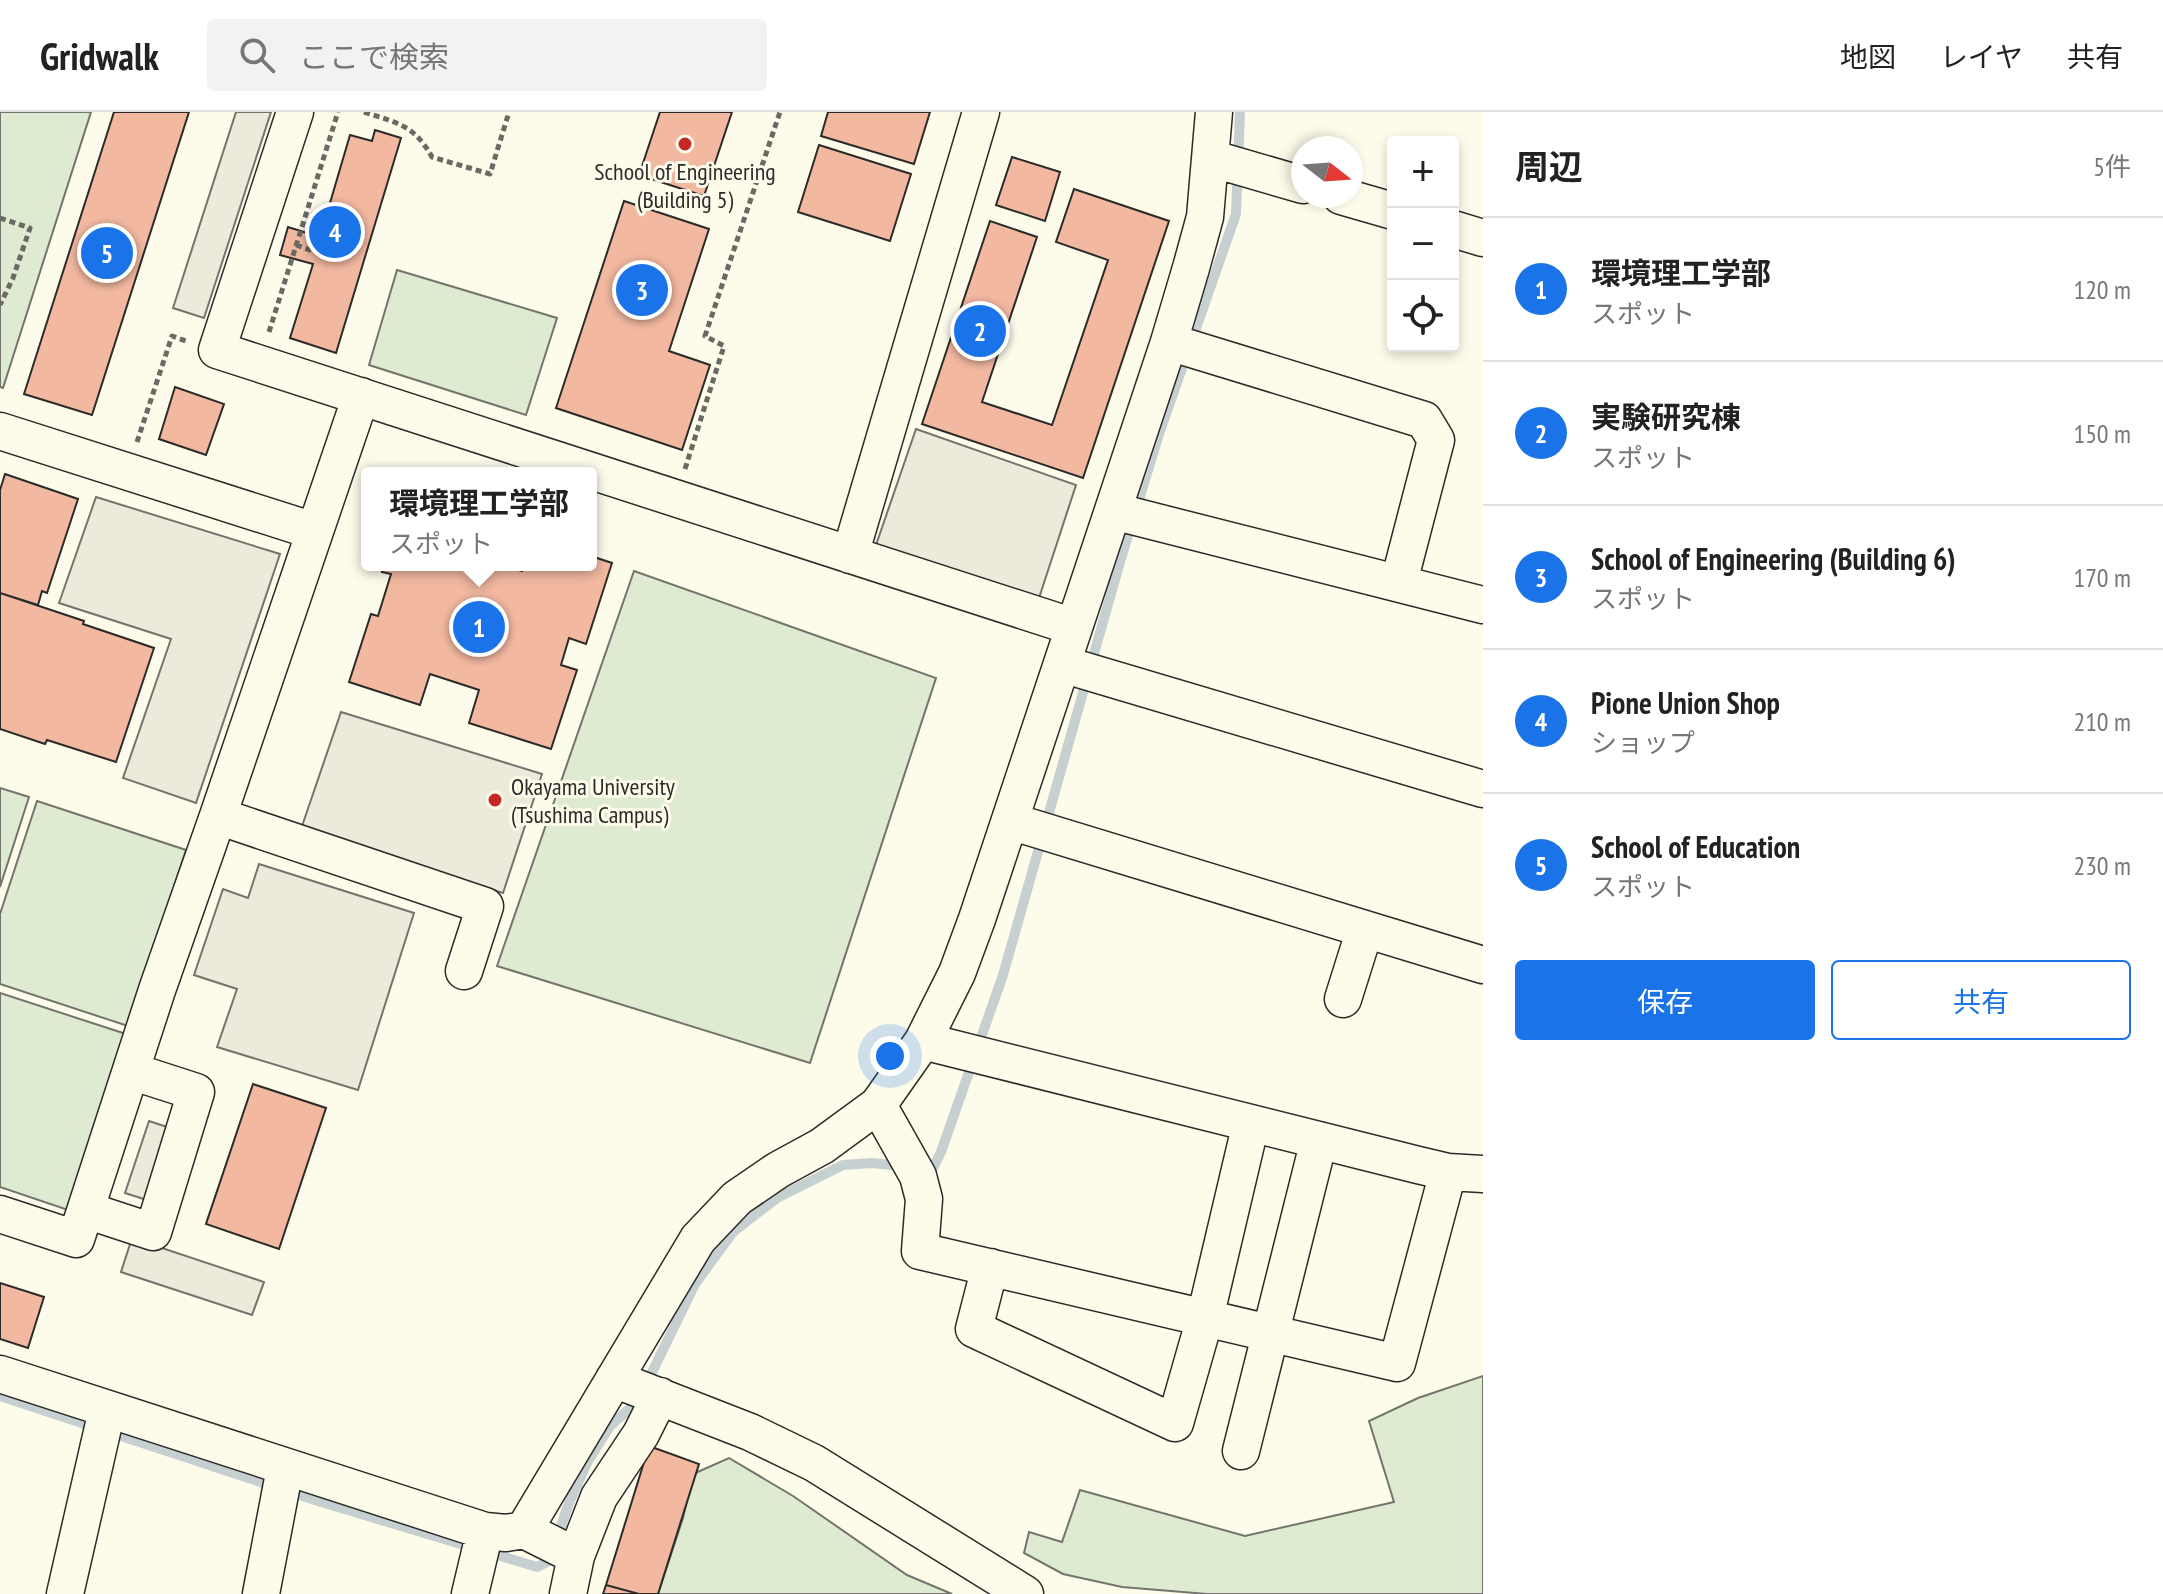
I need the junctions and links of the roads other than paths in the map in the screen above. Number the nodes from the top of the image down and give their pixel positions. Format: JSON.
{"nodes":[{"id":1,"x":295,"y":112,"type":"edge"},
{"id":2,"x":981,"y":112,"type":"edge"},
{"id":3,"x":1214,"y":112,"type":"edge"},
{"id":4,"x":1228,"y":163,"type":"junction"},
{"id":5,"x":1291,"y":181,"type":"edge"},
{"id":6,"x":1363,"y":202,"type":"edge"},
{"id":7,"x":1387,"y":209,"type":"edge"},
{"id":8,"x":1459,"y":231,"type":"edge"},
{"id":9,"x":1483,"y":238,"type":"edge"},
{"id":10,"x":1183,"y":346,"type":"junction"},
{"id":11,"x":361,"y":396,"type":"junction"},
{"id":12,"x":0,"y":431,"type":"edge"},
{"id":13,"x":580,"y":467,"type":"edge"},
{"id":14,"x":597,"y":473,"type":"edge"},
{"id":15,"x":1127,"y":514,"type":"junction"},
{"id":16,"x":314,"y":531,"type":"junction"},
{"id":17,"x":850,"y":555,"type":"junction"},
{"id":18,"x":1399,"y":582,"type":"junction"},
{"id":19,"x":1481,"y":594,"type":"edge"},
{"id":20,"x":1074,"y":627,"type":"junction"},
{"id":21,"x":1080,"y":669,"type":"junction"},
{"id":22,"x":1483,"y":789,"type":"edge"},
{"id":23,"x":218,"y":816,"type":"junction"},
{"id":24,"x":1032,"y":828,"type":"junction"},
{"id":25,"x":1365,"y":929,"type":"junction"},
{"id":26,"x":1483,"y":965,"type":"edge"},
{"id":27,"x":464,"y":971,"type":"dead end"},
{"id":28,"x":1343,"y":999,"type":"dead end"},
{"id":29,"x":923,"y":1041,"type":"junction"},
{"id":30,"x":131,"y":1071,"type":"junction"},
{"id":31,"x":878,"y":1105,"type":"junction"},
{"id":32,"x":1251,"y":1123,"type":"junction"},
{"id":33,"x":1319,"y":1140,"type":"junction"},
{"id":34,"x":1465,"y":1173,"type":"edge"},
{"id":35,"x":86,"y":1210,"type":"junction"},
{"id":36,"x":0,"y":1214,"type":"edge"},
{"id":37,"x":990,"y":1267,"type":"junction"},
{"id":38,"x":1205,"y":1318,"type":"junction"},
{"id":39,"x":1270,"y":1333,"type":"junction"},
{"id":40,"x":0,"y":1374,"type":"edge"},
{"id":41,"x":641,"y":1389,"type":"junction"},
{"id":42,"x":104,"y":1424,"type":"junction"},
{"id":43,"x":1241,"y":1451,"type":"dead end"},
{"id":44,"x":282,"y":1484,"type":"junction"},
{"id":45,"x":553,"y":1544,"type":"junction"},
{"id":46,"x":481,"y":1545,"type":"junction"},
{"id":47,"x":65,"y":1594,"type":"edge"},
{"id":48,"x":261,"y":1594,"type":"edge"},
{"id":49,"x":470,"y":1594,"type":"edge"},
{"id":50,"x":568,"y":1594,"type":"edge"},
{"id":51,"x":1025,"y":1594,"type":"edge"}],
"edges":[{"from":1,"to":11,"type":"street"},
{"from":2,"to":17,"type":"street"},
{"from":3,"to":4,"type":"street"},
{"from":4,"to":5,"type":"street"},
{"from":4,"to":10,"type":"street"},
{"from":6,"to":7,"type":"street"},
{"from":8,"to":9,"type":"street"},
{"from":10,"to":15,"type":"street"},
{"from":10,"to":18,"type":"street"},
{"from":11,"to":13,"type":"street"},
{"from":11,"to":16,"type":"street"},
{"from":12,"to":16,"type":"street"},
{"from":14,"to":17,"type":"street"},
{"from":15,"to":18,"type":"street"},
{"from":15,"to":20,"type":"street"},
{"from":16,"to":23,"type":"street"},
{"from":17,"to":20,"type":"street"},
{"from":18,"to":19,"type":"street"},
{"from":20,"to":21,"type":"street"},
{"from":21,"to":22,"type":"street"},
{"from":21,"to":24,"type":"street"},
{"from":23,"to":27,"type":"street"},
{"from":23,"to":30,"type":"street"},
{"from":24,"to":25,"type":"street"},
{"from":24,"to":29,"type":"street"},
{"from":25,"to":26,"type":"street"},
{"from":25,"to":28,"type":"street"},
{"from":29,"to":31,"type":"street"},
{"from":29,"to":32,"type":"street"},
{"from":30,"to":35,"type":"street"},
{"from":30,"to":35,"type":"street"},
{"from":31,"to":37,"type":"street"},
{"from":31,"to":41,"type":"street"},
{"from":32,"to":33,"type":"street"},
{"from":32,"to":38,"type":"street"},
{"from":33,"to":34,"type":"street"},
{"from":33,"to":39,"type":"street"},
{"from":34,"to":39,"type":"street"},
{"from":35,"to":36,"type":"street"},
{"from":37,"to":38,"type":"street"},
{"from":37,"to":38,"type":"street"},
{"from":38,"to":39,"type":"street"},
{"from":39,"to":43,"type":"street"},
{"from":40,"to":42,"type":"street"},
{"from":41,"to":45,"type":"street"},
{"from":41,"to":45,"type":"street"},
{"from":41,"to":51,"type":"street"},
{"from":42,"to":44,"type":"street"},
{"from":42,"to":47,"type":"street"},
{"from":44,"to":46,"type":"street"},
{"from":44,"to":48,"type":"street"},
{"from":45,"to":46,"type":"street"},
{"from":45,"to":50,"type":"street"},
{"from":46,"to":49,"type":"street"}]}
